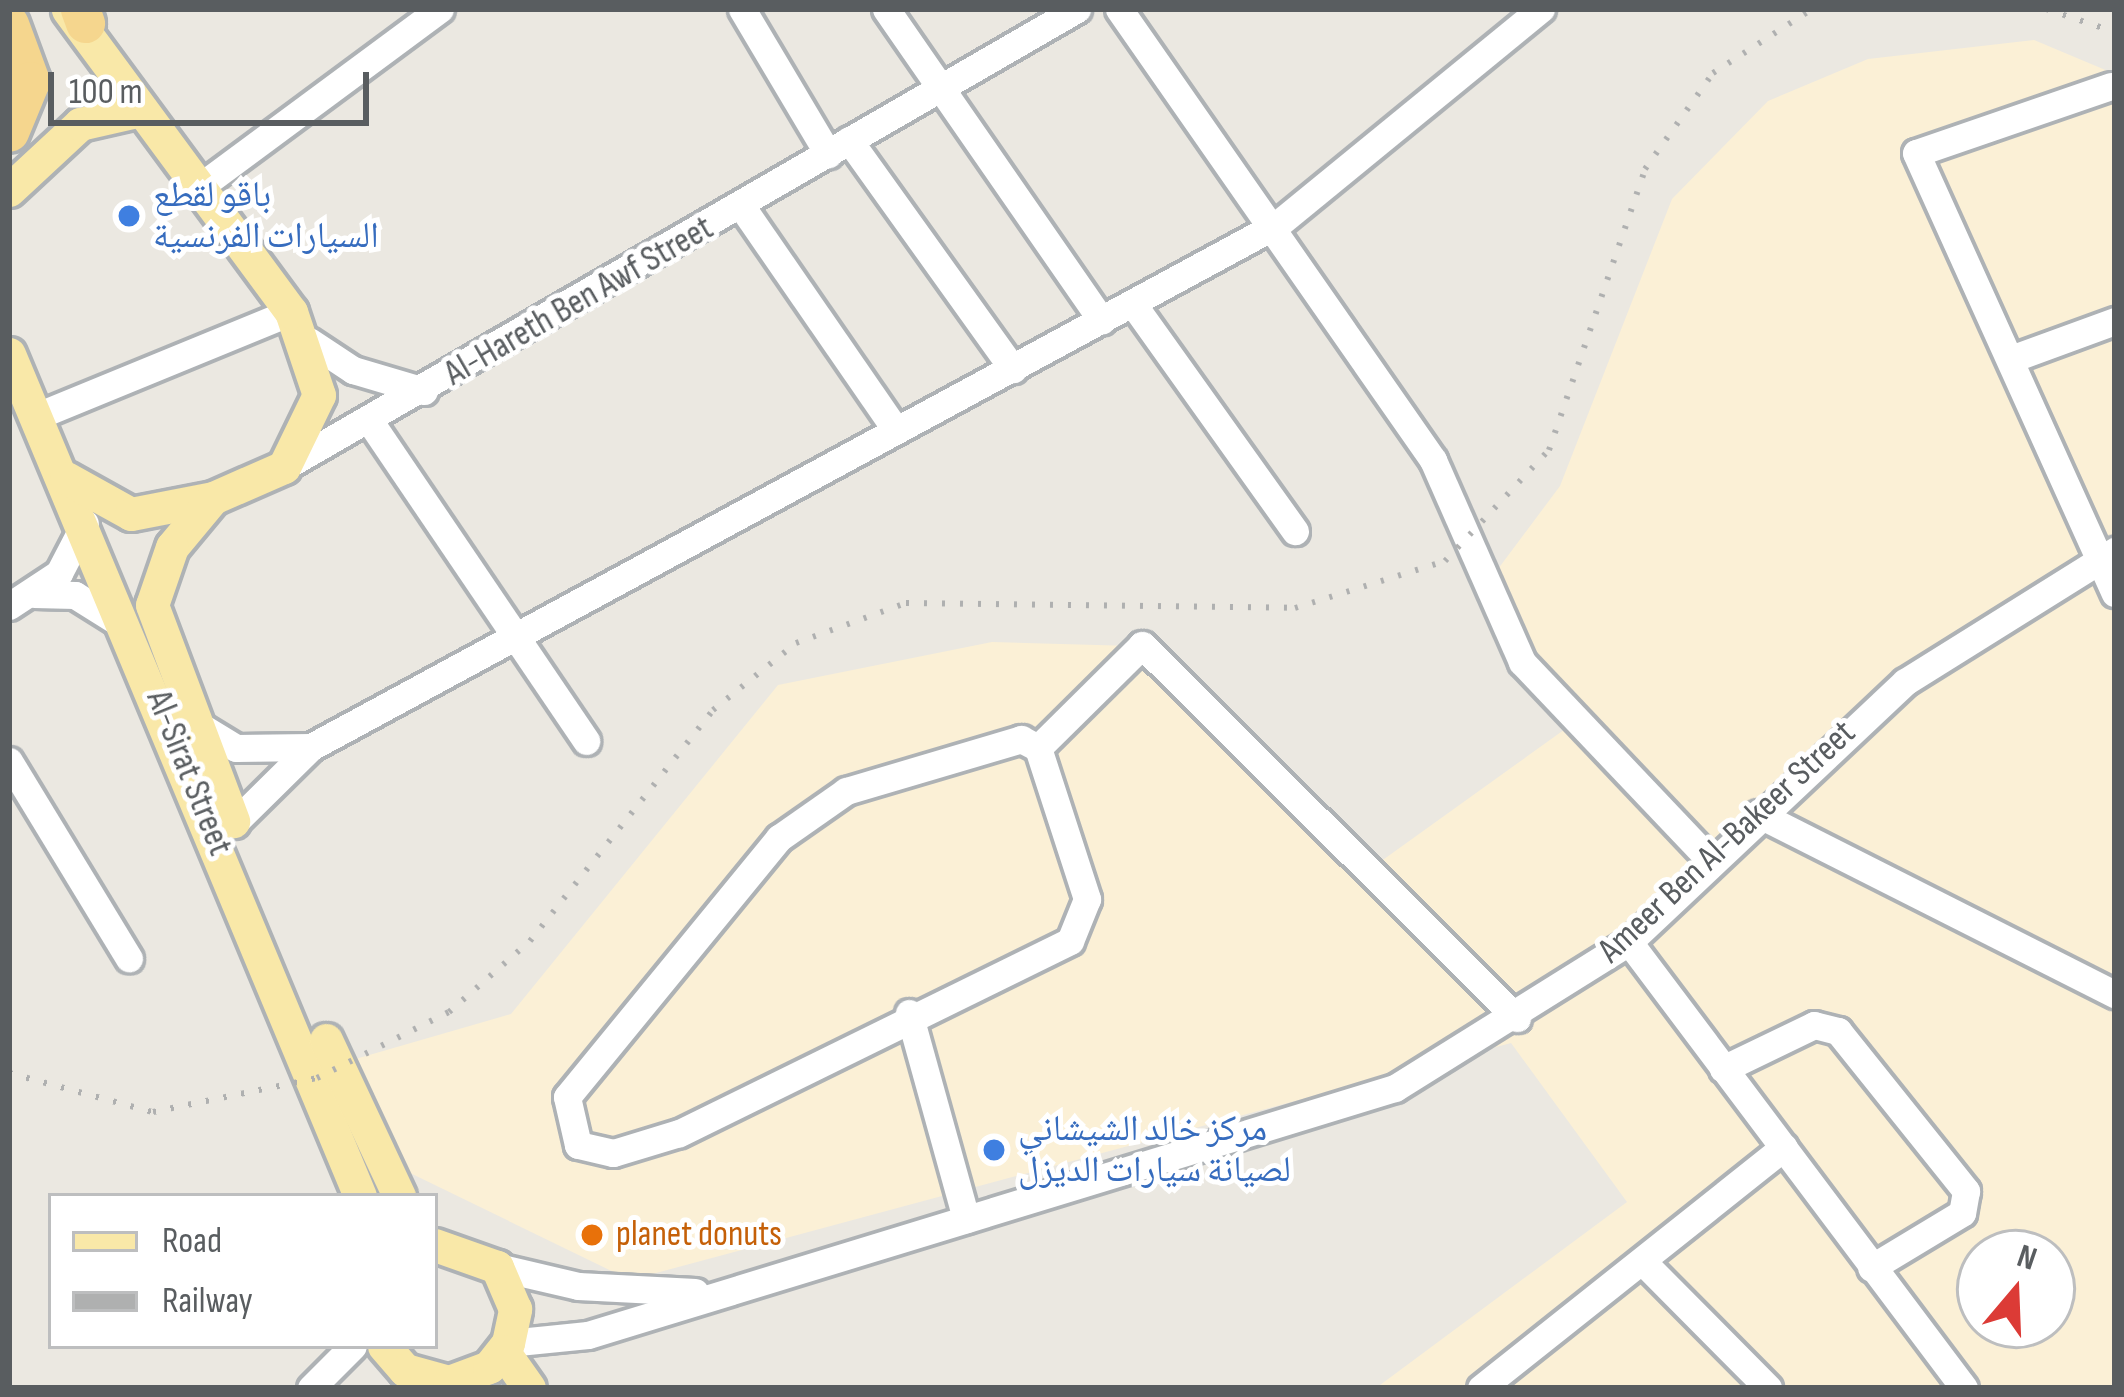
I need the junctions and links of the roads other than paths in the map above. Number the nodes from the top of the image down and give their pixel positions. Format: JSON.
{"nodes":[{"id":1,"x":440,"y":9,"type":"edge"},
{"id":2,"x":742,"y":9,"type":"edge"},
{"id":3,"x":886,"y":9,"type":"edge"},
{"id":4,"x":1078,"y":9,"type":"edge"},
{"id":5,"x":1119,"y":9,"type":"edge"},
{"id":6,"x":1541,"y":9,"type":"edge"},
{"id":7,"x":78,"y":14,"type":"edge"},
{"id":8,"x":9,"y":24,"type":"edge"},
{"id":9,"x":2110,"y":86,"type":"dead end"},
{"id":10,"x":940,"y":91,"type":"junction"},
{"id":11,"x":141,"y":110,"type":"junction"},
{"id":12,"x":9,"y":131,"type":"edge"},
{"id":13,"x":838,"y":147,"type":"junction"},
{"id":14,"x":198,"y":188,"type":"junction"},
{"id":15,"x":9,"y":190,"type":"edge"},
{"id":16,"x":742,"y":207,"type":"junction"},
{"id":17,"x":1279,"y":224,"type":"junction"},
{"id":18,"x":1133,"y":304,"type":"junction"},
{"id":19,"x":291,"y":312,"type":"junction"},
{"id":20,"x":1102,"y":321,"type":"junction"},
{"id":21,"x":2115,"y":321,"type":"edge"},
{"id":22,"x":309,"y":341,"type":"junction"},
{"id":23,"x":10,"y":353,"type":"edge"},
{"id":24,"x":2011,"y":358,"type":"junction"},
{"id":25,"x":1013,"y":369,"type":"junction"},
{"id":26,"x":424,"y":392,"type":"junction"},
{"id":27,"x":37,"y":416,"type":"junction"},
{"id":28,"x":371,"y":423,"type":"junction"},
{"id":29,"x":896,"y":430,"type":"junction"},
{"id":30,"x":284,"y":466,"type":"junction"},
{"id":31,"x":64,"y":477,"type":"junction"},
{"id":32,"x":213,"y":498,"type":"junction"},
{"id":33,"x":86,"y":523,"type":"junction"},
{"id":34,"x":1295,"y":531,"type":"dead end"},
{"id":35,"x":2105,"y":555,"type":"edge"},
{"id":36,"x":2115,"y":593,"type":"edge"},
{"id":37,"x":22,"y":600,"type":"edge"},
{"id":38,"x":130,"y":630,"type":"junction"},
{"id":39,"x":518,"y":632,"type":"junction"},
{"id":40,"x":195,"y":723,"type":"junction"},
{"id":41,"x":586,"y":741,"type":"dead end"},
{"id":42,"x":310,"y":747,"type":"junction"},
{"id":43,"x":1038,"y":748,"type":"junction"},
{"id":44,"x":9,"y":760,"type":"edge"},
{"id":45,"x":1758,"y":814,"type":"junction"},
{"id":46,"x":234,"y":823,"type":"junction"},
{"id":47,"x":1711,"y":861,"type":"junction"},
{"id":48,"x":1629,"y":942,"type":"junction"},
{"id":49,"x":129,"y":958,"type":"dead end"},
{"id":50,"x":2115,"y":994,"type":"edge"},
{"id":51,"x":909,"y":1013,"type":"junction"},
{"id":52,"x":1517,"y":1018,"type":"junction"},
{"id":53,"x":1723,"y":1070,"type":"junction"},
{"id":54,"x":1784,"y":1147,"type":"junction"},
{"id":55,"x":359,"y":1193,"type":"edge"},
{"id":56,"x":398,"y":1193,"type":"edge"},
{"id":57,"x":966,"y":1219,"type":"junction"},
{"id":58,"x":438,"y":1246,"type":"edge"},
{"id":59,"x":1647,"y":1266,"type":"junction"},
{"id":60,"x":497,"y":1267,"type":"junction"},
{"id":61,"x":1871,"y":1268,"type":"junction"},
{"id":62,"x":705,"y":1292,"type":"junction"},
{"id":63,"x":506,"y":1347,"type":"junction"},
{"id":64,"x":350,"y":1349,"type":"edge"},
{"id":65,"x":390,"y":1349,"type":"edge"},
{"id":66,"x":443,"y":1384,"type":"edge"},
{"id":67,"x":311,"y":1388,"type":"edge"},
{"id":68,"x":394,"y":1388,"type":"edge"},
{"id":69,"x":529,"y":1388,"type":"edge"},
{"id":70,"x":1480,"y":1388,"type":"edge"},
{"id":71,"x":1768,"y":1388,"type":"edge"},
{"id":72,"x":1964,"y":1388,"type":"edge"}],
"edges":[{"from":1,"to":14,"type":"street"},
{"from":2,"to":13,"type":"street"},
{"from":3,"to":10,"type":"street"},
{"from":4,"to":10,"type":"street","name":"Al-Hareth Ben Awf Street"},
{"from":5,"to":17,"type":"street"},
{"from":6,"to":17,"type":"street"},
{"from":7,"to":11,"type":"main road"},
{"from":8,"to":12,"type":"highway"},
{"from":9,"to":24,"type":"street"},
{"from":10,"to":13,"type":"street","name":"Al-Hareth Ben Awf Street"},
{"from":10,"to":20,"type":"street"},
{"from":11,"to":14,"type":"main road"},
{"from":11,"to":15,"type":"main road"},
{"from":13,"to":16,"type":"street","name":"Al-Hareth Ben Awf Street"},
{"from":13,"to":25,"type":"street"},
{"from":14,"to":19,"type":"main road"},
{"from":16,"to":26,"type":"street","name":"Al-Hareth Ben Awf Street"},
{"from":16,"to":29,"type":"street"},
{"from":17,"to":18,"type":"street"},
{"from":17,"to":47,"type":"street"},
{"from":18,"to":20,"type":"street"},
{"from":18,"to":34,"type":"street"},
{"from":19,"to":22,"type":"main road"},
{"from":19,"to":27,"type":"street"},
{"from":20,"to":25,"type":"street"},
{"from":21,"to":24,"type":"street"},
{"from":22,"to":26,"type":"street"},
{"from":22,"to":30,"type":"main road"},
{"from":23,"to":27,"type":"main road","name":"Al-Sirat Street"},
{"from":24,"to":35,"type":"street"},
{"from":25,"to":29,"type":"street"},
{"from":26,"to":28,"type":"street","name":"Al-Hareth Ben Awf Street"},
{"from":27,"to":31,"type":"main road","name":"Al-Sirat Street"},
{"from":28,"to":30,"type":"street","name":"Al-Hareth Ben Awf Street"},
{"from":28,"to":39,"type":"street"},
{"from":29,"to":39,"type":"street"},
{"from":30,"to":32,"type":"main road","name":"Al-Hareth Ben Awf Street"},
{"from":31,"to":32,"type":"main road","name":"Al-Hareth Ben Awf Street"},
{"from":31,"to":33,"type":"main road","name":"Al-Sirat Street"},
{"from":32,"to":40,"type":"main road","name":"Al-Sirat Street"},
{"from":33,"to":37,"type":"street"},
{"from":33,"to":38,"type":"main road","name":"Al-Sirat Street"},
{"from":35,"to":36,"type":"street"},
{"from":35,"to":45,"type":"street","name":"Ameer Ben Al-Bakeer Street"},
{"from":37,"to":38,"type":"street"},
{"from":38,"to":55,"type":"main road","name":"Al-Sirat Street"},
{"from":39,"to":41,"type":"street"},
{"from":39,"to":42,"type":"street"},
{"from":40,"to":42,"type":"street"},
{"from":40,"to":46,"type":"main road","name":"Al-Sirat Street"},
{"from":42,"to":46,"type":"street"},
{"from":43,"to":51,"type":"street"},
{"from":43,"to":51,"type":"street"},
{"from":43,"to":52,"type":"street"},
{"from":44,"to":49,"type":"street"},
{"from":45,"to":47,"type":"street","name":"Ameer Ben Al-Bakeer Street"},
{"from":45,"to":50,"type":"street"},
{"from":46,"to":56,"type":"main road","name":"Al-Sirat Street"},
{"from":47,"to":48,"type":"street","name":"Ameer Ben Al-Bakeer Street"},
{"from":48,"to":52,"type":"street","name":"Ameer Ben Al-Bakeer Street"},
{"from":48,"to":53,"type":"street"},
{"from":51,"to":57,"type":"street"},
{"from":52,"to":57,"type":"street","name":"Ameer Ben Al-Bakeer Street"},
{"from":53,"to":54,"type":"street"},
{"from":53,"to":61,"type":"street"},
{"from":54,"to":59,"type":"street"},
{"from":54,"to":61,"type":"street"},
{"from":57,"to":62,"type":"street","name":"Ameer Ben Al-Bakeer Street"},
{"from":58,"to":60,"type":"main road"},
{"from":59,"to":70,"type":"street"},
{"from":59,"to":71,"type":"street"},
{"from":60,"to":62,"type":"street","name":"Ameer Ben Al-Bakeer Street"},
{"from":60,"to":63,"type":"main road"},
{"from":61,"to":72,"type":"street"},
{"from":62,"to":63,"type":"street","name":"Ameer Ben Al-Bakeer Street"},
{"from":63,"to":66,"type":"main road"},
{"from":63,"to":69,"type":"main road"},
{"from":64,"to":67,"type":"street"},
{"from":65,"to":66,"type":"main road"},
{"from":66,"to":68,"type":"street"}]}
